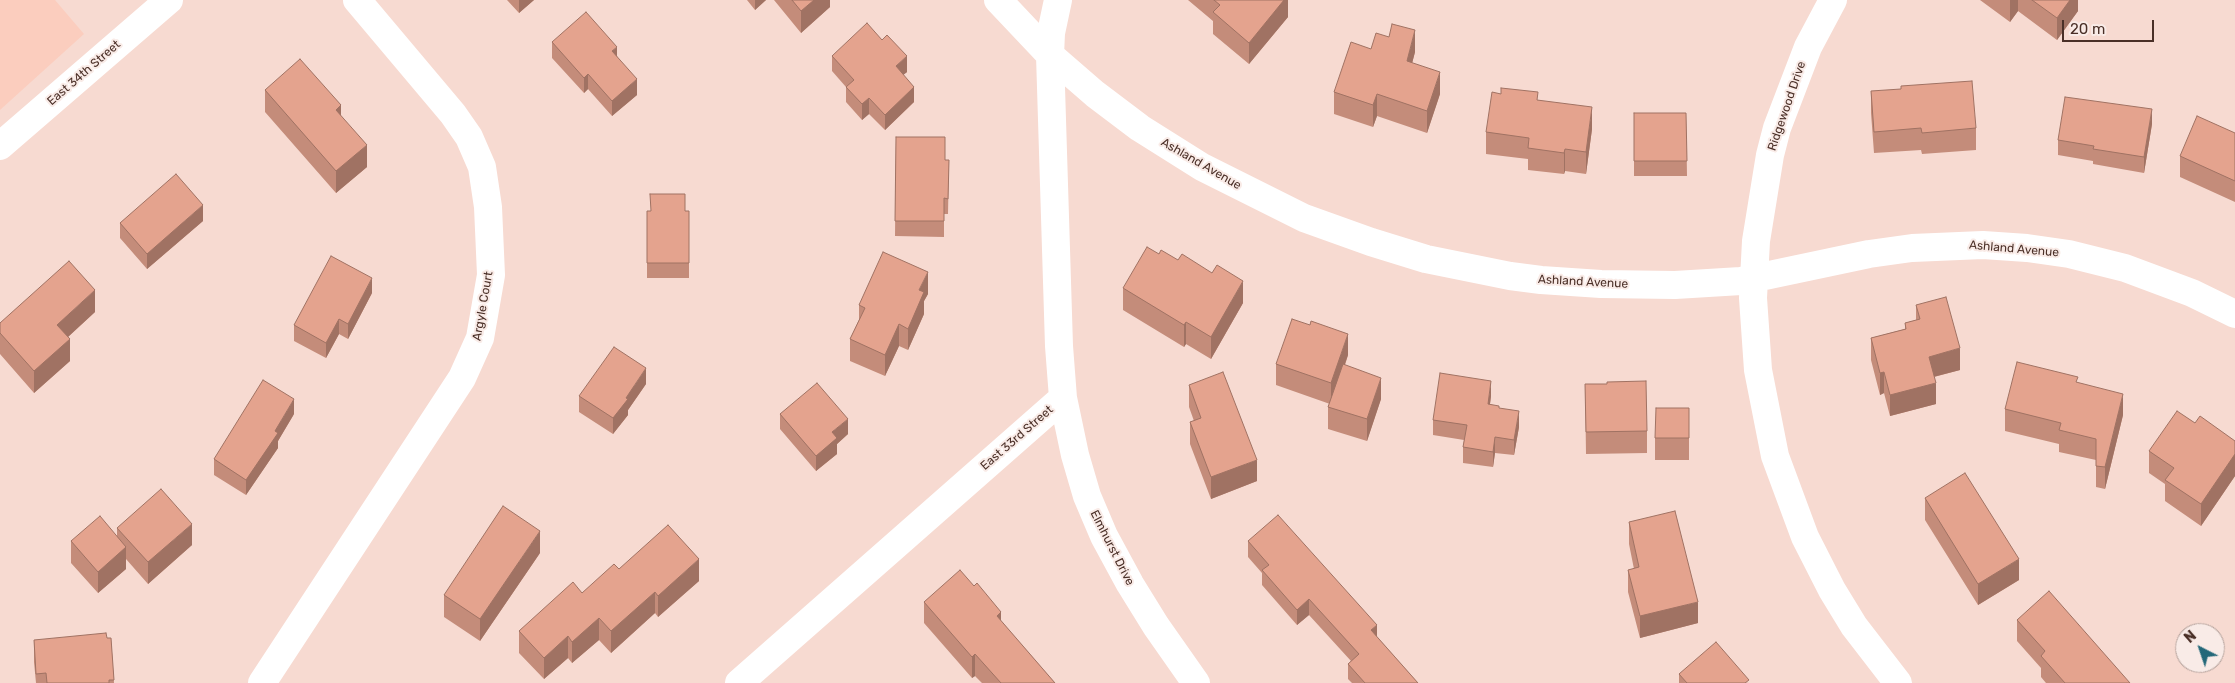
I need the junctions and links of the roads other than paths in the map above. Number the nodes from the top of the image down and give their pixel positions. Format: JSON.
{"nodes":[{"id":1,"x":169,"y":0,"type":"edge"},
{"id":2,"x":357,"y":0,"type":"edge"},
{"id":3,"x":998,"y":0,"type":"edge"},
{"id":4,"x":1058,"y":0,"type":"edge"},
{"id":5,"x":1833,"y":0,"type":"edge"},
{"id":6,"x":1050,"y":55,"type":"junction"},
{"id":7,"x":0,"y":146,"type":"edge"},
{"id":8,"x":1754,"y":279,"type":"junction"},
{"id":9,"x":2235,"y":314,"type":"edge"},
{"id":10,"x":1063,"y":398,"type":"junction"},
{"id":11,"x":262,"y":683,"type":"edge"},
{"id":12,"x":739,"y":683,"type":"edge"},
{"id":13,"x":1196,"y":683,"type":"edge"},
{"id":14,"x":1898,"y":683,"type":"edge"}],
"edges":[{"from":1,"to":7,"type":"street","name":"East 34th Street"},
{"from":2,"to":11,"type":"street","name":"Argyle Court"},
{"from":3,"to":6,"type":"street","name":"Ashland Avenue"},
{"from":4,"to":6,"type":"street","name":"East 33rd Street"},
{"from":5,"to":8,"type":"street","name":"Ridgewood Drive"},
{"from":6,"to":8,"type":"street","name":"Ashland Avenue"},
{"from":6,"to":10,"type":"street","name":"East 33rd Street"},
{"from":8,"to":9,"type":"street","name":"Ashland Avenue"},
{"from":8,"to":14,"type":"street","name":"Ridgewood Drive"},
{"from":10,"to":12,"type":"street","name":"East 33rd Street"},
{"from":10,"to":13,"type":"street","name":"Elmhurst Drive"}]}
